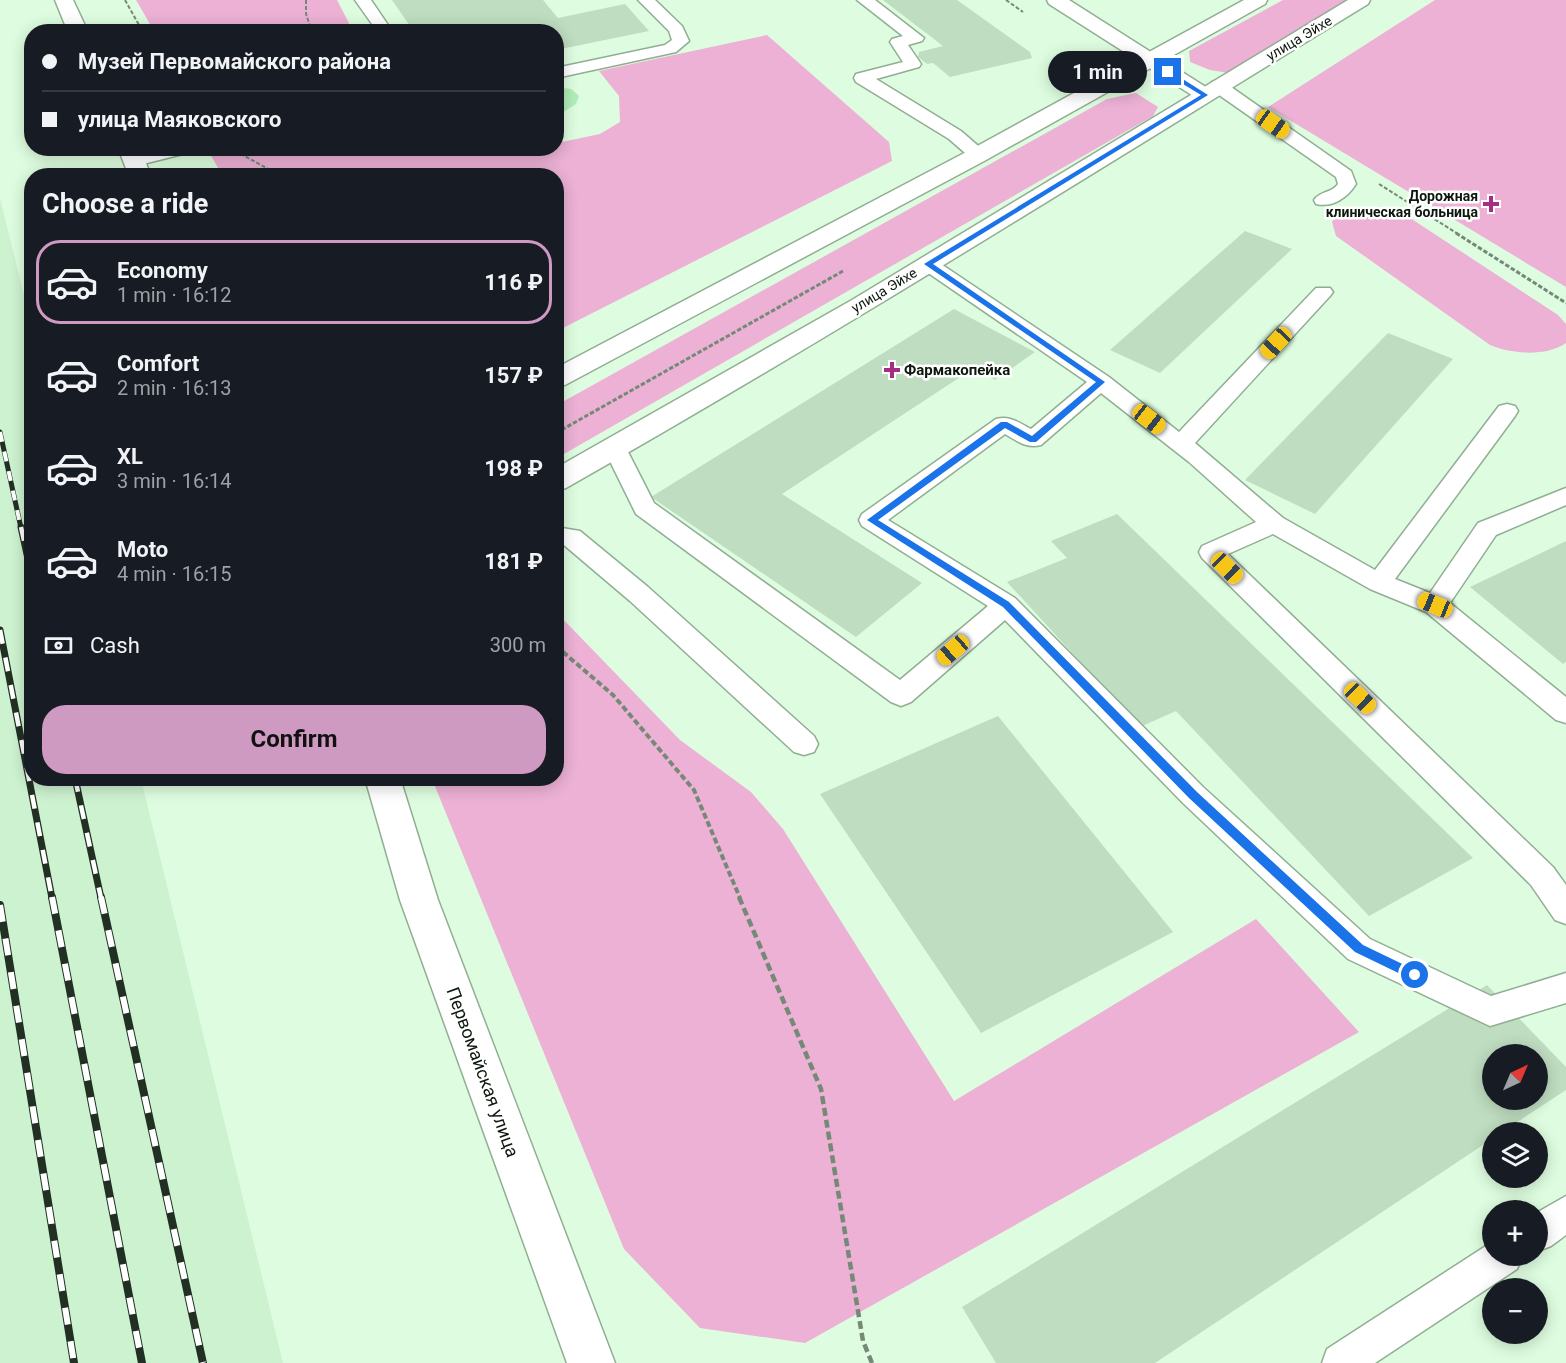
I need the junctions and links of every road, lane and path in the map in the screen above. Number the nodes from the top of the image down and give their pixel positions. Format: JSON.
{"nodes":[{"id":1,"x":64,"y":0,"type":"edge"},
{"id":2,"x":125,"y":0,"type":"edge"},
{"id":3,"x":306,"y":0,"type":"edge"},
{"id":4,"x":363,"y":0,"type":"edge"},
{"id":5,"x":646,"y":0,"type":"edge"},
{"id":6,"x":865,"y":0,"type":"edge"},
{"id":7,"x":1056,"y":0,"type":"edge"},
{"id":8,"x":1258,"y":0,"type":"edge"},
{"id":9,"x":1361,"y":0,"type":"edge"},
{"id":10,"x":74,"y":24,"type":"edge"},
{"id":11,"x":138,"y":24,"type":"edge"},
{"id":12,"x":309,"y":24,"type":"edge"},
{"id":13,"x":379,"y":24,"type":"edge"},
{"id":14,"x":1149,"y":61,"type":"junction"},
{"id":15,"x":564,"y":71,"type":"edge"},
{"id":16,"x":1212,"y":90,"type":"junction"},
{"id":17,"x":978,"y":155,"type":"junction"},
{"id":18,"x":156,"y":156,"type":"edge"},
{"id":19,"x":245,"y":156,"type":"edge"},
{"id":20,"x":134,"y":162,"type":"edge"},
{"id":21,"x":266,"y":168,"type":"edge"},
{"id":22,"x":1345,"y":175,"type":"junction"},
{"id":23,"x":1323,"y":200,"type":"dead end"},
{"id":24,"x":928,"y":264,"type":"junction"},
{"id":25,"x":1323,"y":292,"type":"dead end"},
{"id":26,"x":1566,"y":303,"type":"edge"},
{"id":27,"x":564,"y":375,"type":"edge"},
{"id":28,"x":1101,"y":382,"type":"junction"},
{"id":29,"x":1507,"y":411,"type":"dead end"},
{"id":30,"x":1181,"y":444,"type":"junction"},
{"id":31,"x":616,"y":449,"type":"junction"},
{"id":32,"x":564,"y":477,"type":"edge"},
{"id":33,"x":1566,"y":496,"type":"edge"},
{"id":34,"x":1274,"y":524,"type":"junction"},
{"id":35,"x":564,"y":536,"type":"edge"},
{"id":36,"x":1379,"y":583,"type":"junction"},
{"id":37,"x":1006,"y":604,"type":"junction"},
{"id":38,"x":1435,"y":605,"type":"junction"},
{"id":39,"x":564,"y":653,"type":"edge"},
{"id":40,"x":1566,"y":712,"type":"edge"},
{"id":41,"x":804,"y":744,"type":"dead end"},
{"id":42,"x":384,"y":786,"type":"edge"},
{"id":43,"x":1566,"y":910,"type":"edge"},
{"id":44,"x":1566,"y":988,"type":"edge"},
{"id":45,"x":1566,"y":1214,"type":"edge"},
{"id":46,"x":1548,"y":1226,"type":"edge"},
{"id":47,"x":1489,"y":1266,"type":"edge"},
{"id":48,"x":591,"y":1363,"type":"edge"},
{"id":49,"x":873,"y":1363,"type":"edge"},
{"id":50,"x":1341,"y":1363,"type":"edge"}],
"edges":[{"from":1,"to":10,"type":"main road"},
{"from":2,"to":11,"type":"path"},
{"from":3,"to":12,"type":"path"},
{"from":4,"to":13,"type":"lane"},
{"from":5,"to":15,"type":"lane"},
{"from":6,"to":17,"type":"lane"},
{"from":7,"to":14,"type":"main road"},
{"from":8,"to":14,"type":"main road"},
{"from":9,"to":16,"type":"main road","name":"улица Эйхе"},
{"from":14,"to":16,"type":"main road"},
{"from":14,"to":17,"type":"main road"},
{"from":16,"to":22,"type":"lane"},
{"from":16,"to":24,"type":"main road","name":"улица Эйхе"},
{"from":17,"to":27,"type":"main road"},
{"from":18,"to":20,"type":"lane"},
{"from":19,"to":21,"type":"path"},
{"from":22,"to":23,"type":"lane"},
{"from":22,"to":26,"type":"path"},
{"from":24,"to":28,"type":"lane"},
{"from":24,"to":31,"type":"main road","name":"улица Эйхе"},
{"from":25,"to":30,"type":"lane"},
{"from":28,"to":30,"type":"lane"},
{"from":28,"to":37,"type":"lane"},
{"from":29,"to":36,"type":"lane"},
{"from":30,"to":34,"type":"lane"},
{"from":31,"to":32,"type":"main road","name":"улица Эйхе"},
{"from":31,"to":37,"type":"lane"},
{"from":33,"to":38,"type":"lane"},
{"from":34,"to":36,"type":"lane"},
{"from":34,"to":43,"type":"lane"},
{"from":35,"to":41,"type":"lane"},
{"from":36,"to":38,"type":"lane"},
{"from":37,"to":44,"type":"lane"},
{"from":38,"to":40,"type":"lane"},
{"from":39,"to":49,"type":"path"},
{"from":42,"to":48,"type":"main road","name":"Первомайская улица"},
{"from":45,"to":46,"type":"lane"},
{"from":47,"to":50,"type":"lane"}]}
